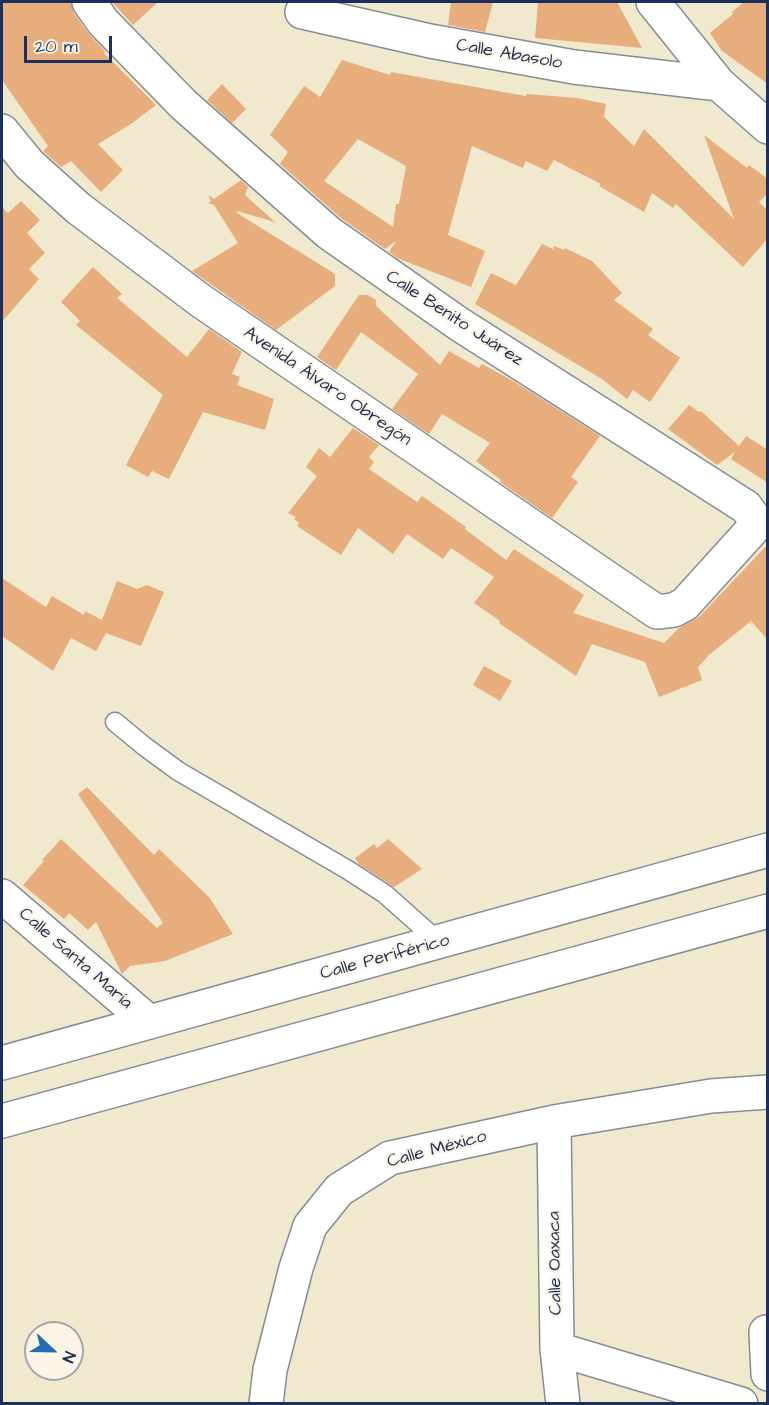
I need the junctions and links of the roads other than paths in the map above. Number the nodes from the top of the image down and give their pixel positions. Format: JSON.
{"nodes":[{"id":1,"x":90,"y":2,"type":"edge"},
{"id":2,"x":653,"y":2,"type":"edge"},
{"id":3,"x":302,"y":12,"type":"dead end"},
{"id":4,"x":719,"y":84,"type":"junction"},
{"id":5,"x":768,"y":127,"type":"edge"},
{"id":6,"x":2,"y":131,"type":"edge"},
{"id":7,"x":674,"y":610,"type":"joint"},
{"id":8,"x":115,"y":722,"type":"dead end"},
{"id":9,"x":768,"y":850,"type":"edge"},
{"id":10,"x":2,"y":896,"type":"edge"},
{"id":11,"x":768,"y":911,"type":"edge"},
{"id":12,"x":440,"y":943,"type":"junction"},
{"id":13,"x":149,"y":1022,"type":"junction"},
{"id":14,"x":2,"y":1063,"type":"edge"},
{"id":15,"x":768,"y":1092,"type":"edge"},
{"id":16,"x":2,"y":1122,"type":"edge"},
{"id":17,"x":554,"y":1122,"type":"junction"},
{"id":18,"x":766,"y":1332,"type":"dead end"},
{"id":19,"x":557,"y":1349,"type":"junction"},
{"id":20,"x":768,"y":1374,"type":"edge"},
{"id":21,"x":266,"y":1404,"type":"edge"},
{"id":22,"x":563,"y":1404,"type":"edge"},
{"id":23,"x":741,"y":1404,"type":"edge"}],
"edges":[{"from":1,"to":7,"type":"main road","name":"Calle Benito Juárez"},
{"from":2,"to":4,"type":"main road"},
{"from":3,"to":4,"type":"main road","name":"Calle Abasolo"},
{"from":4,"to":5,"type":"main road"},
{"from":6,"to":7,"type":"main road","name":"Avenida Álvaro Obregón"},
{"from":8,"to":12,"type":"lane"},
{"from":9,"to":12,"type":"main road","name":"Calle Periférico"},
{"from":10,"to":13,"type":"main road","name":"Calle Santa María"},
{"from":11,"to":16,"type":"main road"},
{"from":12,"to":13,"type":"main road","name":"Calle Periférico"},
{"from":13,"to":14,"type":"main road","name":"Calle Periférico"},
{"from":15,"to":17,"type":"main road","name":"Calle México"},
{"from":17,"to":19,"type":"main road","name":"Calle Oaxaca"},
{"from":17,"to":21,"type":"main road","name":"Calle México"},
{"from":18,"to":20,"type":"main road"},
{"from":19,"to":22,"type":"main road","name":"Calle Oaxaca"},
{"from":19,"to":23,"type":"main road"}]}
